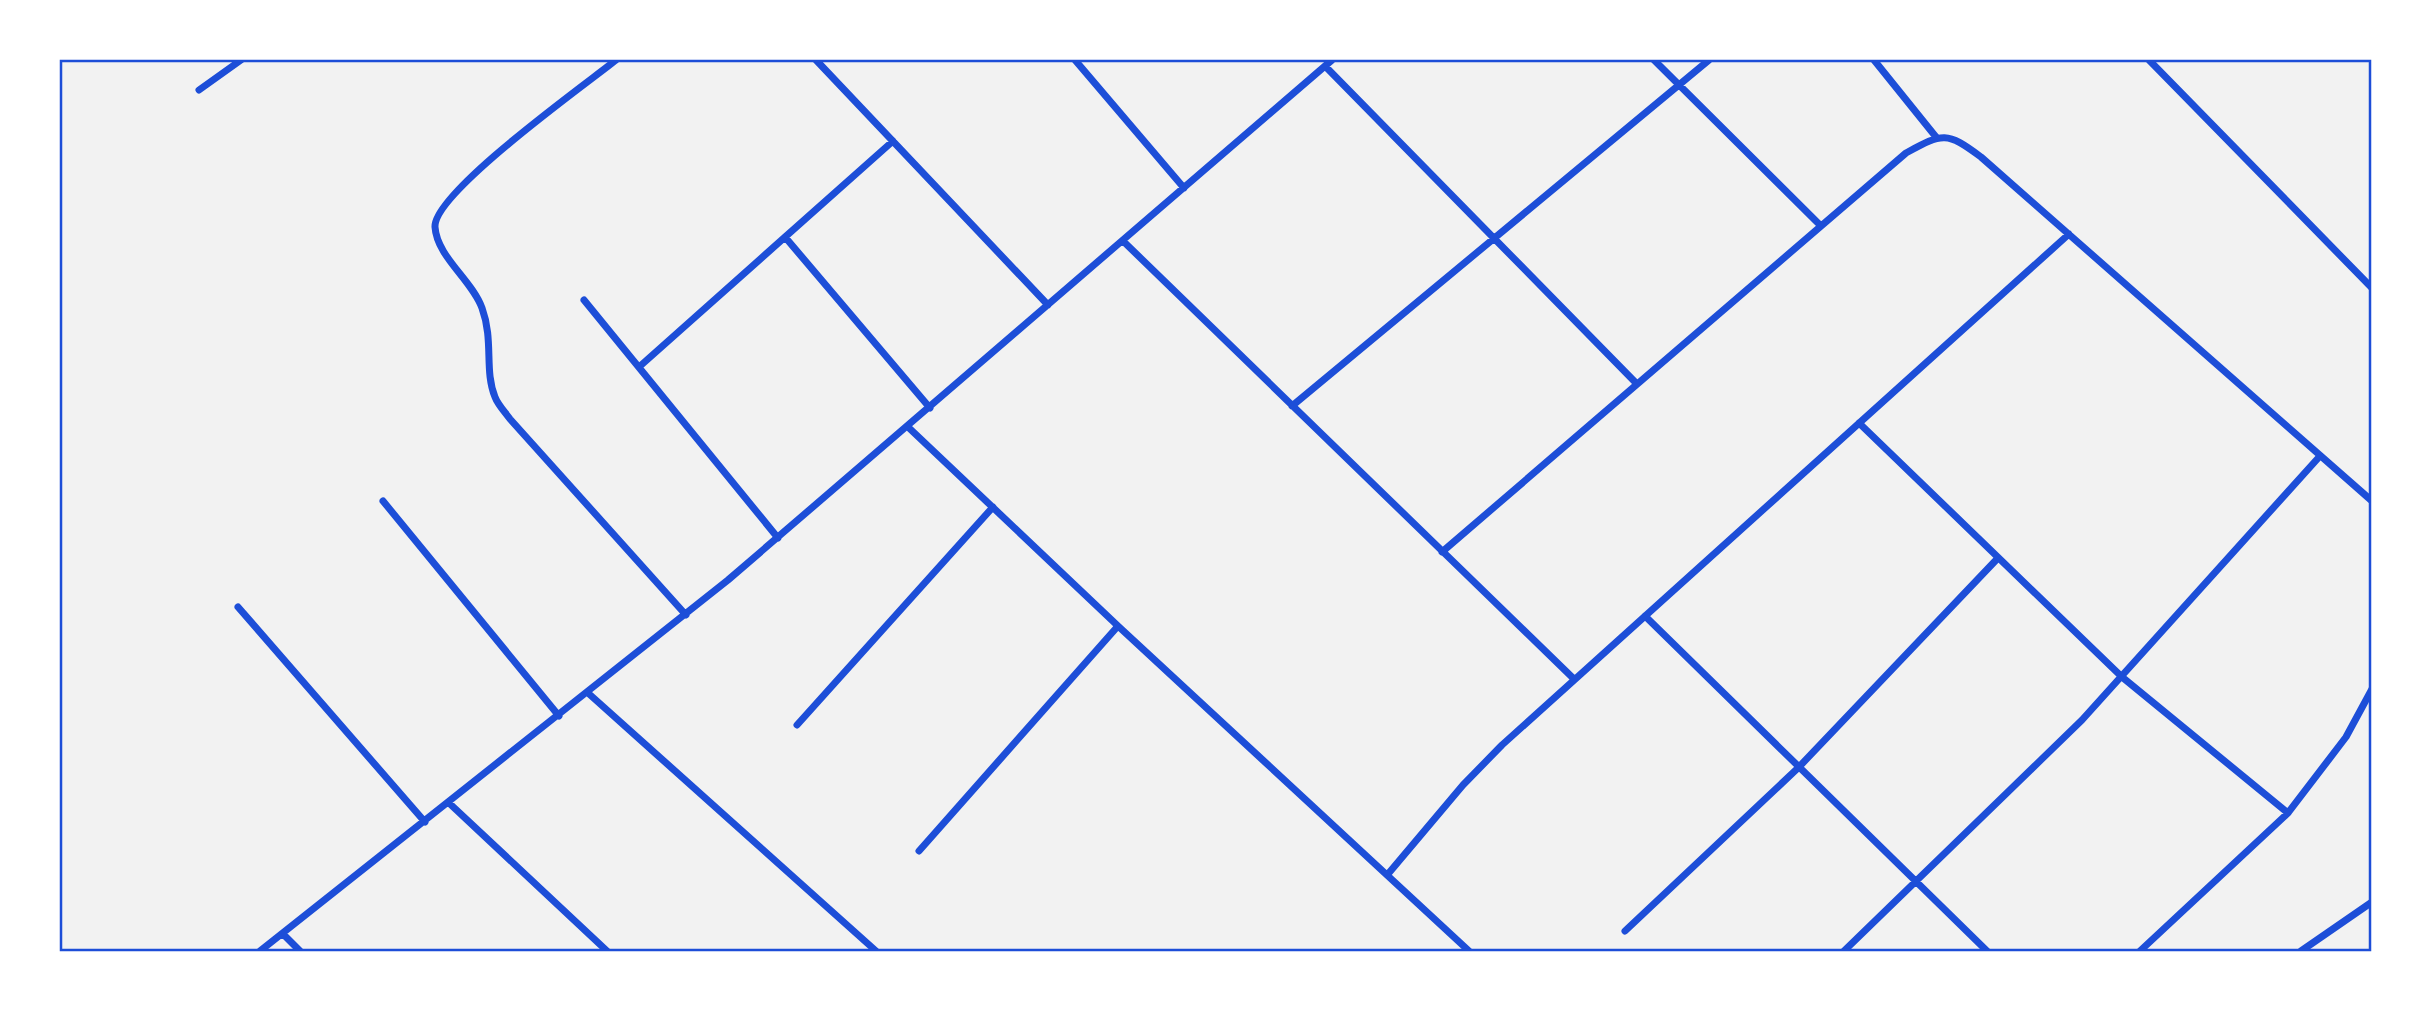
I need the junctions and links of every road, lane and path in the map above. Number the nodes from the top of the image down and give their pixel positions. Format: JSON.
{"nodes":[{"id":1,"x":241,"y":60,"type":"edge"},
{"id":2,"x":617,"y":60,"type":"edge"},
{"id":3,"x":816,"y":60,"type":"edge"},
{"id":4,"x":1075,"y":60,"type":"edge"},
{"id":5,"x":1332,"y":60,"type":"edge"},
{"id":6,"x":1654,"y":60,"type":"edge"},
{"id":7,"x":1709,"y":60,"type":"edge"},
{"id":8,"x":1874,"y":60,"type":"edge"},
{"id":9,"x":2149,"y":60,"type":"edge"},
{"id":10,"x":1325,"y":65,"type":"junction"},
{"id":11,"x":1680,"y":86,"type":"junction"},
{"id":12,"x":200,"y":90,"type":"dead end"},
{"id":13,"x":1936,"y":137,"type":"junction"},
{"id":14,"x":893,"y":141,"type":"junction"},
{"id":15,"x":1184,"y":188,"type":"junction"},
{"id":16,"x":1821,"y":226,"type":"junction"},
{"id":17,"x":2068,"y":234,"type":"junction"},
{"id":18,"x":785,"y":237,"type":"junction"},
{"id":19,"x":1495,"y":239,"type":"junction"},
{"id":20,"x":1122,"y":241,"type":"junction"},
{"id":21,"x":2371,"y":288,"type":"edge"},
{"id":22,"x":584,"y":300,"type":"dead end"},
{"id":23,"x":1048,"y":305,"type":"junction"},
{"id":24,"x":639,"y":367,"type":"junction"},
{"id":25,"x":1637,"y":384,"type":"junction"},
{"id":26,"x":1292,"y":406,"type":"junction"},
{"id":27,"x":930,"y":408,"type":"junction"},
{"id":28,"x":1859,"y":423,"type":"junction"},
{"id":29,"x":908,"y":427,"type":"junction"},
{"id":30,"x":2320,"y":456,"type":"junction"},
{"id":31,"x":383,"y":501,"type":"dead end"},
{"id":32,"x":2371,"y":501,"type":"edge"},
{"id":33,"x":993,"y":508,"type":"junction"},
{"id":34,"x":778,"y":538,"type":"junction"},
{"id":35,"x":1442,"y":552,"type":"junction"},
{"id":36,"x":1998,"y":558,"type":"junction"},
{"id":37,"x":238,"y":607,"type":"dead end"},
{"id":38,"x":686,"y":615,"type":"junction"},
{"id":39,"x":1645,"y":616,"type":"junction"},
{"id":40,"x":1118,"y":626,"type":"junction"},
{"id":41,"x":2122,"y":677,"type":"junction"},
{"id":42,"x":1574,"y":679,"type":"junction"},
{"id":43,"x":2371,"y":689,"type":"edge"},
{"id":44,"x":588,"y":693,"type":"junction"},
{"id":45,"x":559,"y":716,"type":"junction"},
{"id":46,"x":797,"y":725,"type":"dead end"},
{"id":47,"x":1798,"y":768,"type":"junction"},
{"id":48,"x":449,"y":803,"type":"junction"},
{"id":49,"x":2288,"y":813,"type":"junction"},
{"id":50,"x":425,"y":822,"type":"junction"},
{"id":51,"x":919,"y":851,"type":"dead end"},
{"id":52,"x":1388,"y":874,"type":"junction"},
{"id":53,"x":1914,"y":883,"type":"junction"},
{"id":54,"x":2371,"y":902,"type":"edge"},
{"id":55,"x":1625,"y":931,"type":"dead end"},
{"id":56,"x":282,"y":934,"type":"junction"},
{"id":57,"x":260,"y":951,"type":"edge"},
{"id":58,"x":300,"y":951,"type":"edge"},
{"id":59,"x":607,"y":951,"type":"edge"},
{"id":60,"x":876,"y":951,"type":"edge"},
{"id":61,"x":1469,"y":951,"type":"edge"},
{"id":62,"x":1844,"y":951,"type":"edge"},
{"id":63,"x":1987,"y":951,"type":"edge"},
{"id":64,"x":2140,"y":951,"type":"edge"},
{"id":65,"x":2301,"y":951,"type":"edge"}],
"edges":[{"from":1,"to":12,"type":"street"},
{"from":2,"to":38,"type":"street"},
{"from":3,"to":14,"type":"street"},
{"from":4,"to":15,"type":"street"},
{"from":5,"to":10,"type":"street"},
{"from":6,"to":11,"type":"street"},
{"from":7,"to":11,"type":"street"},
{"from":8,"to":13,"type":"street"},
{"from":9,"to":21,"type":"street"},
{"from":10,"to":15,"type":"street"},
{"from":10,"to":19,"type":"street"},
{"from":11,"to":16,"type":"street"},
{"from":11,"to":19,"type":"street"},
{"from":13,"to":16,"type":"street"},
{"from":13,"to":17,"type":"street"},
{"from":14,"to":18,"type":"street"},
{"from":14,"to":23,"type":"street"},
{"from":15,"to":20,"type":"street"},
{"from":16,"to":25,"type":"street"},
{"from":17,"to":28,"type":"street"},
{"from":17,"to":30,"type":"street"},
{"from":18,"to":24,"type":"street"},
{"from":18,"to":27,"type":"street"},
{"from":19,"to":25,"type":"street"},
{"from":19,"to":26,"type":"street"},
{"from":20,"to":23,"type":"street"},
{"from":20,"to":26,"type":"street"},
{"from":22,"to":24,"type":"street"},
{"from":23,"to":27,"type":"street"},
{"from":24,"to":34,"type":"street"},
{"from":25,"to":35,"type":"street"},
{"from":26,"to":35,"type":"street"},
{"from":27,"to":29,"type":"street"},
{"from":28,"to":36,"type":"street"},
{"from":28,"to":39,"type":"street"},
{"from":29,"to":33,"type":"street"},
{"from":29,"to":34,"type":"street"},
{"from":30,"to":32,"type":"street"},
{"from":30,"to":41,"type":"street"},
{"from":31,"to":45,"type":"street"},
{"from":33,"to":40,"type":"street"},
{"from":33,"to":46,"type":"street"},
{"from":34,"to":38,"type":"street"},
{"from":35,"to":42,"type":"street"},
{"from":36,"to":41,"type":"street"},
{"from":36,"to":47,"type":"street"},
{"from":37,"to":50,"type":"street"},
{"from":38,"to":44,"type":"street"},
{"from":39,"to":42,"type":"street"},
{"from":39,"to":47,"type":"street"},
{"from":40,"to":51,"type":"street"},
{"from":40,"to":52,"type":"street"},
{"from":41,"to":49,"type":"street"},
{"from":41,"to":53,"type":"street"},
{"from":42,"to":52,"type":"street"},
{"from":43,"to":49,"type":"street"},
{"from":44,"to":45,"type":"street"},
{"from":44,"to":60,"type":"street"},
{"from":45,"to":48,"type":"street"},
{"from":47,"to":53,"type":"street"},
{"from":47,"to":55,"type":"street"},
{"from":48,"to":50,"type":"street"},
{"from":48,"to":59,"type":"street"},
{"from":49,"to":64,"type":"street"},
{"from":50,"to":56,"type":"street"},
{"from":52,"to":61,"type":"street"},
{"from":53,"to":62,"type":"street"},
{"from":53,"to":63,"type":"street"},
{"from":54,"to":65,"type":"street"},
{"from":56,"to":57,"type":"street"},
{"from":56,"to":58,"type":"street"}]}
